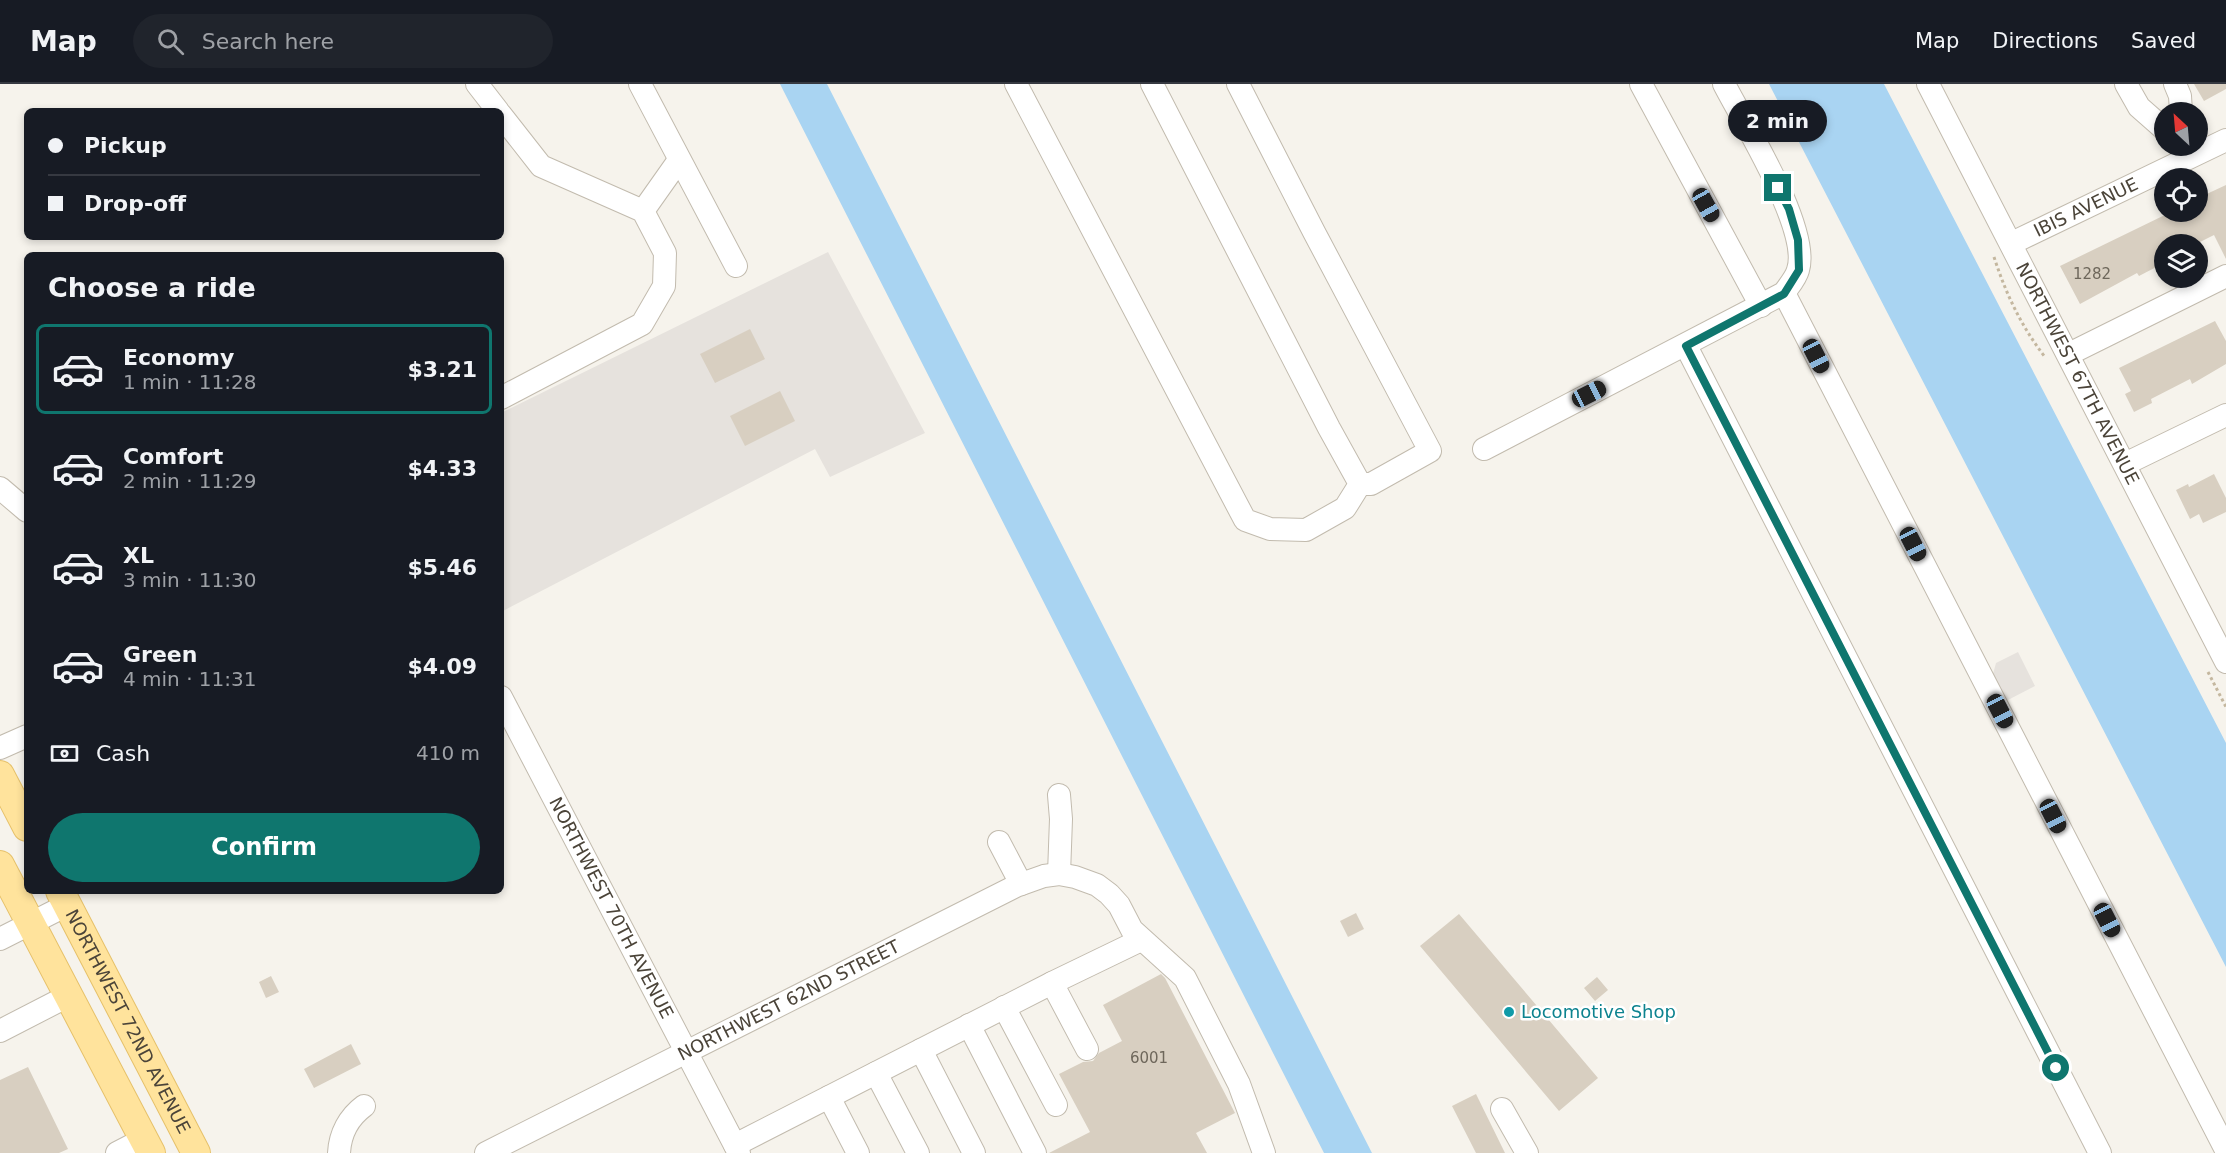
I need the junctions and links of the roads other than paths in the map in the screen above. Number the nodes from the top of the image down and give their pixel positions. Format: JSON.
{"nodes":[{"id":1,"x":477,"y":84,"type":"edge"},
{"id":2,"x":640,"y":84,"type":"edge"},
{"id":3,"x":1016,"y":84,"type":"edge"},
{"id":4,"x":1152,"y":84,"type":"edge"},
{"id":5,"x":1238,"y":84,"type":"edge"},
{"id":6,"x":1641,"y":84,"type":"edge"},
{"id":7,"x":1724,"y":84,"type":"edge"},
{"id":8,"x":1928,"y":84,"type":"edge"},
{"id":9,"x":2126,"y":84,"type":"edge"},
{"id":10,"x":2175,"y":84,"type":"edge"},
{"id":11,"x":2180,"y":102,"type":"edge"},
{"id":12,"x":496,"y":108,"type":"edge"},
{"id":13,"x":504,"y":119,"type":"edge"},
{"id":14,"x":2154,"y":120,"type":"edge"},
{"id":15,"x":2226,"y":140,"type":"edge"},
{"id":16,"x":2208,"y":145,"type":"edge"},
{"id":17,"x":2178,"y":156,"type":"edge"},
{"id":18,"x":679,"y":160,"type":"junction"},
{"id":19,"x":643,"y":211,"type":"junction"},
{"id":20,"x":2012,"y":243,"type":"junction"},
{"id":21,"x":736,"y":266,"type":"dead end"},
{"id":22,"x":2226,"y":276,"type":"edge"},
{"id":23,"x":1784,"y":294,"type":"junction"},
{"id":24,"x":1761,"y":306,"type":"junction"},
{"id":25,"x":1686,"y":346,"type":"junction"},
{"id":26,"x":2069,"y":354,"type":"junction"},
{"id":27,"x":504,"y":396,"type":"edge"},
{"id":28,"x":2226,"y":415,"type":"edge"},
{"id":29,"x":1484,"y":449,"type":"dead end"},
{"id":30,"x":2125,"y":464,"type":"junction"},
{"id":31,"x":1360,"y":484,"type":"junction"},
{"id":32,"x":0,"y":488,"type":"edge"},
{"id":33,"x":24,"y":508,"type":"edge"},
{"id":34,"x":2226,"y":662,"type":"edge"},
{"id":35,"x":504,"y":703,"type":"edge"},
{"id":36,"x":24,"y":737,"type":"edge"},
{"id":37,"x":0,"y":748,"type":"edge"},
{"id":38,"x":0,"y":775,"type":"edge"},
{"id":39,"x":1059,"y":795,"type":"dead end"},
{"id":40,"x":24,"y":821,"type":"edge"},
{"id":41,"x":999,"y":842,"type":"dead end"},
{"id":42,"x":1059,"y":874,"type":"junction"},
{"id":43,"x":4,"y":882,"type":"edge"},
{"id":44,"x":1021,"y":884,"type":"junction"},
{"id":45,"x":64,"y":898,"type":"edge"},
{"id":46,"x":31,"y":924,"type":"junction"},
{"id":47,"x":0,"y":939,"type":"edge"},
{"id":48,"x":1141,"y":939,"type":"junction"},
{"id":49,"x":1052,"y":983,"type":"junction"},
{"id":50,"x":68,"y":996,"type":"junction"},
{"id":51,"x":1004,"y":1007,"type":"junction"},
{"id":52,"x":969,"y":1025,"type":"junction"},
{"id":53,"x":0,"y":1031,"type":"edge"},
{"id":54,"x":1087,"y":1049,"type":"dead end"},
{"id":55,"x":921,"y":1050,"type":"junction"},
{"id":56,"x":687,"y":1051,"type":"junction"},
{"id":57,"x":876,"y":1073,"type":"junction"},
{"id":58,"x":829,"y":1097,"type":"junction"},
{"id":59,"x":364,"y":1106,"type":"dead end"},
{"id":60,"x":1056,"y":1106,"type":"dead end"},
{"id":61,"x":1502,"y":1109,"type":"dead end"},
{"id":62,"x":147,"y":1146,"type":"edge"},
{"id":63,"x":737,"y":1149,"type":"edge"},
{"id":64,"x":2226,"y":1150,"type":"edge"},
{"id":65,"x":117,"y":1153,"type":"edge"},
{"id":66,"x":196,"y":1153,"type":"edge"},
{"id":67,"x":339,"y":1153,"type":"edge"},
{"id":68,"x":486,"y":1153,"type":"edge"},
{"id":69,"x":858,"y":1153,"type":"edge"},
{"id":70,"x":918,"y":1153,"type":"edge"},
{"id":71,"x":974,"y":1153,"type":"edge"},
{"id":72,"x":1035,"y":1153,"type":"edge"},
{"id":73,"x":1264,"y":1153,"type":"edge"},
{"id":74,"x":1527,"y":1153,"type":"edge"},
{"id":75,"x":2100,"y":1153,"type":"edge"}],
"edges":[{"from":1,"to":12,"type":"street"},
{"from":2,"to":18,"type":"street"},
{"from":3,"to":31,"type":"street"},
{"from":4,"to":31,"type":"street"},
{"from":5,"to":31,"type":"street"},
{"from":6,"to":24,"type":"street"},
{"from":7,"to":23,"type":"street"},
{"from":8,"to":20,"type":"street","name":"NORTHWEST 67TH AVENUE"},
{"from":9,"to":14,"type":"street"},
{"from":10,"to":11,"type":"street"},
{"from":13,"to":19,"type":"street"},
{"from":15,"to":16,"type":"street","name":"IBIS AVENUE"},
{"from":17,"to":20,"type":"street","name":"IBIS AVENUE"},
{"from":18,"to":19,"type":"street"},
{"from":18,"to":21,"type":"street"},
{"from":19,"to":27,"type":"street"},
{"from":20,"to":26,"type":"street","name":"NORTHWEST 67TH AVENUE"},
{"from":22,"to":26,"type":"street"},
{"from":23,"to":24,"type":"street"},
{"from":23,"to":64,"type":"street"},
{"from":24,"to":25,"type":"street"},
{"from":25,"to":29,"type":"street"},
{"from":25,"to":75,"type":"street"},
{"from":26,"to":30,"type":"street","name":"NORTHWEST 67TH AVENUE"},
{"from":28,"to":30,"type":"street"},
{"from":30,"to":34,"type":"street","name":"NORTHWEST 67TH AVENUE"},
{"from":32,"to":33,"type":"street"},
{"from":35,"to":56,"type":"street","name":"NORTHWEST 70TH AVENUE"},
{"from":36,"to":37,"type":"street"},
{"from":38,"to":40,"type":"main road"},
{"from":39,"to":42,"type":"street"},
{"from":41,"to":44,"type":"street"},
{"from":42,"to":44,"type":"street","name":"NORTHWEST 62ND STREET"},
{"from":42,"to":48,"type":"street","name":"NORTHWEST 62ND STREET"},
{"from":43,"to":46,"type":"main road"},
{"from":44,"to":56,"type":"street","name":"NORTHWEST 62ND STREET"},
{"from":45,"to":46,"type":"street"},
{"from":45,"to":66,"type":"main road","name":"NORTHWEST 72ND AVENUE"},
{"from":46,"to":47,"type":"street"},
{"from":46,"to":50,"type":"main road"},
{"from":48,"to":49,"type":"street"},
{"from":48,"to":73,"type":"street"},
{"from":49,"to":51,"type":"street"},
{"from":49,"to":54,"type":"street"},
{"from":50,"to":53,"type":"street"},
{"from":50,"to":62,"type":"main road"},
{"from":51,"to":52,"type":"street"},
{"from":51,"to":60,"type":"street"},
{"from":52,"to":55,"type":"street"},
{"from":52,"to":72,"type":"street"},
{"from":55,"to":57,"type":"street"},
{"from":55,"to":71,"type":"street"},
{"from":56,"to":63,"type":"street","name":"NORTHWEST 70TH AVENUE"},
{"from":56,"to":68,"type":"street","name":"NORTHWEST 62ND STREET"},
{"from":57,"to":58,"type":"street"},
{"from":57,"to":70,"type":"street"},
{"from":58,"to":63,"type":"street"},
{"from":58,"to":69,"type":"street"},
{"from":59,"to":67,"type":"street"},
{"from":61,"to":74,"type":"street"},
{"from":62,"to":65,"type":"street"}]}
